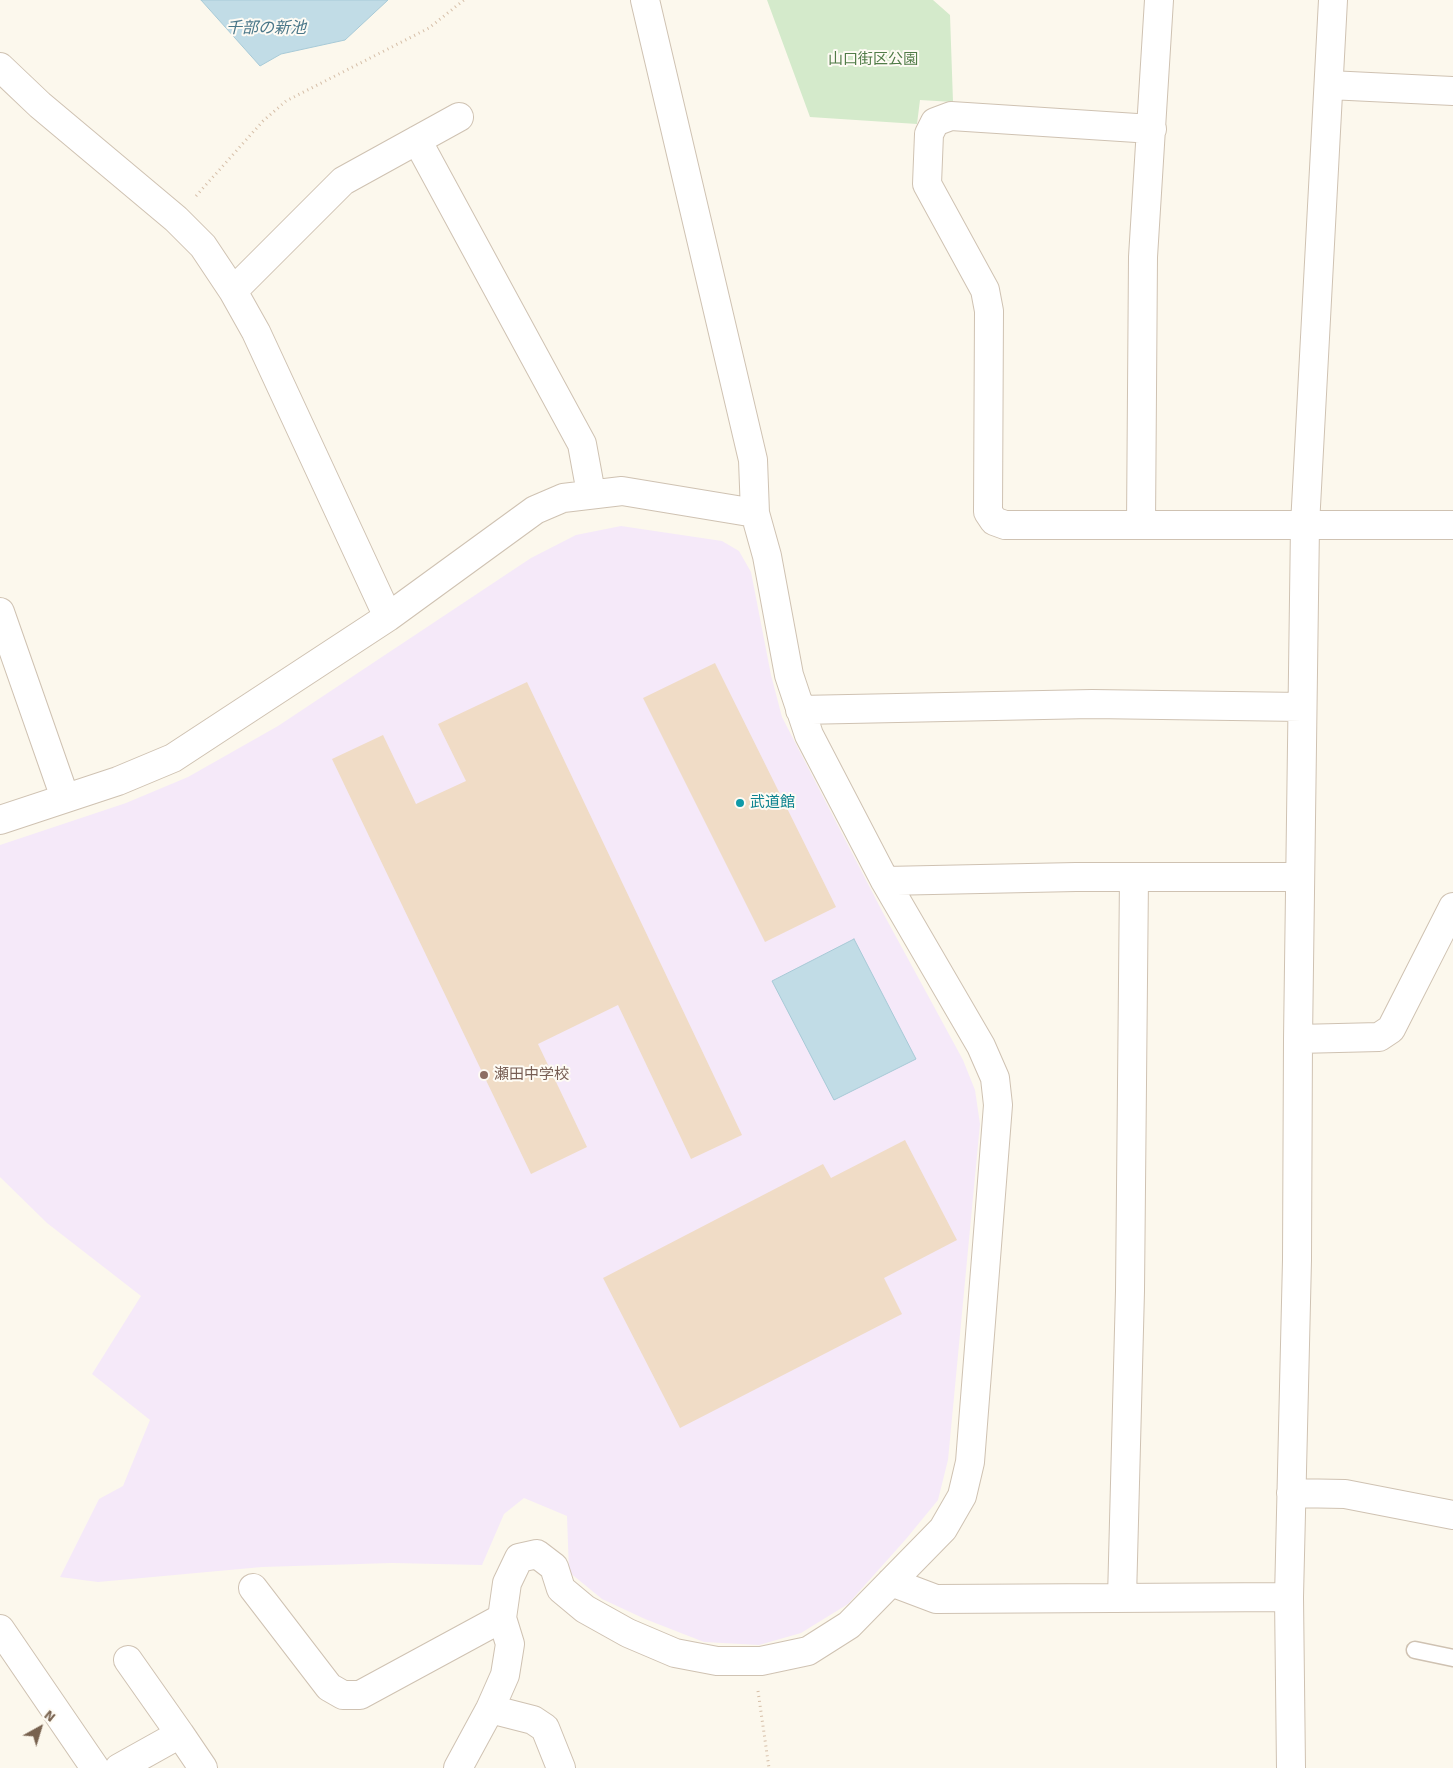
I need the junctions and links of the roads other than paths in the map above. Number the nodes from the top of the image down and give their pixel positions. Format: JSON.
{"nodes":[{"id":1,"x":644,"y":0,"type":"edge"},
{"id":2,"x":1159,"y":0,"type":"edge"},
{"id":3,"x":1333,"y":0,"type":"edge"},
{"id":4,"x":0,"y":67,"type":"edge"},
{"id":5,"x":1329,"y":85,"type":"junction"},
{"id":6,"x":1453,"y":91,"type":"edge"},
{"id":7,"x":459,"y":117,"type":"dead end"},
{"id":8,"x":1152,"y":129,"type":"junction"},
{"id":9,"x":417,"y":140,"type":"junction"},
{"id":10,"x":233,"y":291,"type":"junction"},
{"id":11,"x":591,"y":493,"type":"junction"},
{"id":12,"x":755,"y":513,"type":"junction"},
{"id":13,"x":1141,"y":525,"type":"junction"},
{"id":14,"x":1305,"y":525,"type":"junction"},
{"id":15,"x":1453,"y":525,"type":"edge"},
{"id":16,"x":0,"y":612,"type":"edge"},
{"id":17,"x":388,"y":617,"type":"junction"},
{"id":18,"x":1302,"y":707,"type":"junction"},
{"id":19,"x":800,"y":710,"type":"junction"},
{"id":20,"x":65,"y":798,"type":"junction"},
{"id":21,"x":0,"y":820,"type":"edge"},
{"id":22,"x":1134,"y":877,"type":"junction"},
{"id":23,"x":1300,"y":877,"type":"junction"},
{"id":24,"x":886,"y":881,"type":"junction"},
{"id":25,"x":1453,"y":907,"type":"edge"},
{"id":26,"x":1298,"y":1039,"type":"junction"},
{"id":27,"x":1291,"y":1493,"type":"junction"},
{"id":28,"x":1453,"y":1515,"type":"edge"},
{"id":29,"x":891,"y":1582,"type":"junction"},
{"id":30,"x":253,"y":1588,"type":"dead end"},
{"id":31,"x":1289,"y":1597,"type":"junction"},
{"id":32,"x":1122,"y":1598,"type":"junction"},
{"id":33,"x":502,"y":1618,"type":"junction"},
{"id":34,"x":0,"y":1629,"type":"edge"},
{"id":35,"x":1415,"y":1650,"type":"dead end"},
{"id":36,"x":1453,"y":1658,"type":"edge"},
{"id":37,"x":128,"y":1660,"type":"dead end"},
{"id":38,"x":490,"y":1709,"type":"junction"},
{"id":39,"x":180,"y":1734,"type":"junction"},
{"id":40,"x":95,"y":1768,"type":"edge"},
{"id":41,"x":119,"y":1768,"type":"edge"},
{"id":42,"x":203,"y":1768,"type":"edge"},
{"id":43,"x":458,"y":1768,"type":"edge"},
{"id":44,"x":561,"y":1768,"type":"edge"},
{"id":45,"x":1291,"y":1768,"type":"edge"}],
"edges":[{"from":1,"to":12,"type":"street"},
{"from":2,"to":8,"type":"street"},
{"from":3,"to":5,"type":"street"},
{"from":4,"to":10,"type":"street"},
{"from":5,"to":6,"type":"street"},
{"from":5,"to":14,"type":"street"},
{"from":7,"to":9,"type":"street"},
{"from":8,"to":13,"type":"street"},
{"from":8,"to":13,"type":"street"},
{"from":9,"to":10,"type":"street"},
{"from":9,"to":11,"type":"street"},
{"from":10,"to":17,"type":"street"},
{"from":11,"to":12,"type":"street"},
{"from":11,"to":17,"type":"street"},
{"from":12,"to":19,"type":"street"},
{"from":13,"to":14,"type":"street"},
{"from":14,"to":15,"type":"street"},
{"from":14,"to":18,"type":"street"},
{"from":16,"to":20,"type":"street"},
{"from":17,"to":20,"type":"street"},
{"from":18,"to":19,"type":"street"},
{"from":18,"to":23,"type":"street"},
{"from":19,"to":24,"type":"street"},
{"from":20,"to":21,"type":"street"},
{"from":22,"to":23,"type":"street"},
{"from":22,"to":24,"type":"street"},
{"from":22,"to":32,"type":"street"},
{"from":23,"to":26,"type":"street"},
{"from":24,"to":29,"type":"street"},
{"from":25,"to":26,"type":"street"},
{"from":26,"to":27,"type":"street"},
{"from":27,"to":28,"type":"street"},
{"from":27,"to":31,"type":"street"},
{"from":29,"to":32,"type":"street"},
{"from":29,"to":33,"type":"street"},
{"from":30,"to":33,"type":"street"},
{"from":31,"to":32,"type":"street"},
{"from":31,"to":45,"type":"street"},
{"from":33,"to":38,"type":"street"},
{"from":34,"to":40,"type":"street"},
{"from":35,"to":36,"type":"lane"},
{"from":37,"to":39,"type":"street"},
{"from":38,"to":43,"type":"street"},
{"from":38,"to":44,"type":"street"},
{"from":39,"to":41,"type":"street"},
{"from":39,"to":42,"type":"street"}]}
